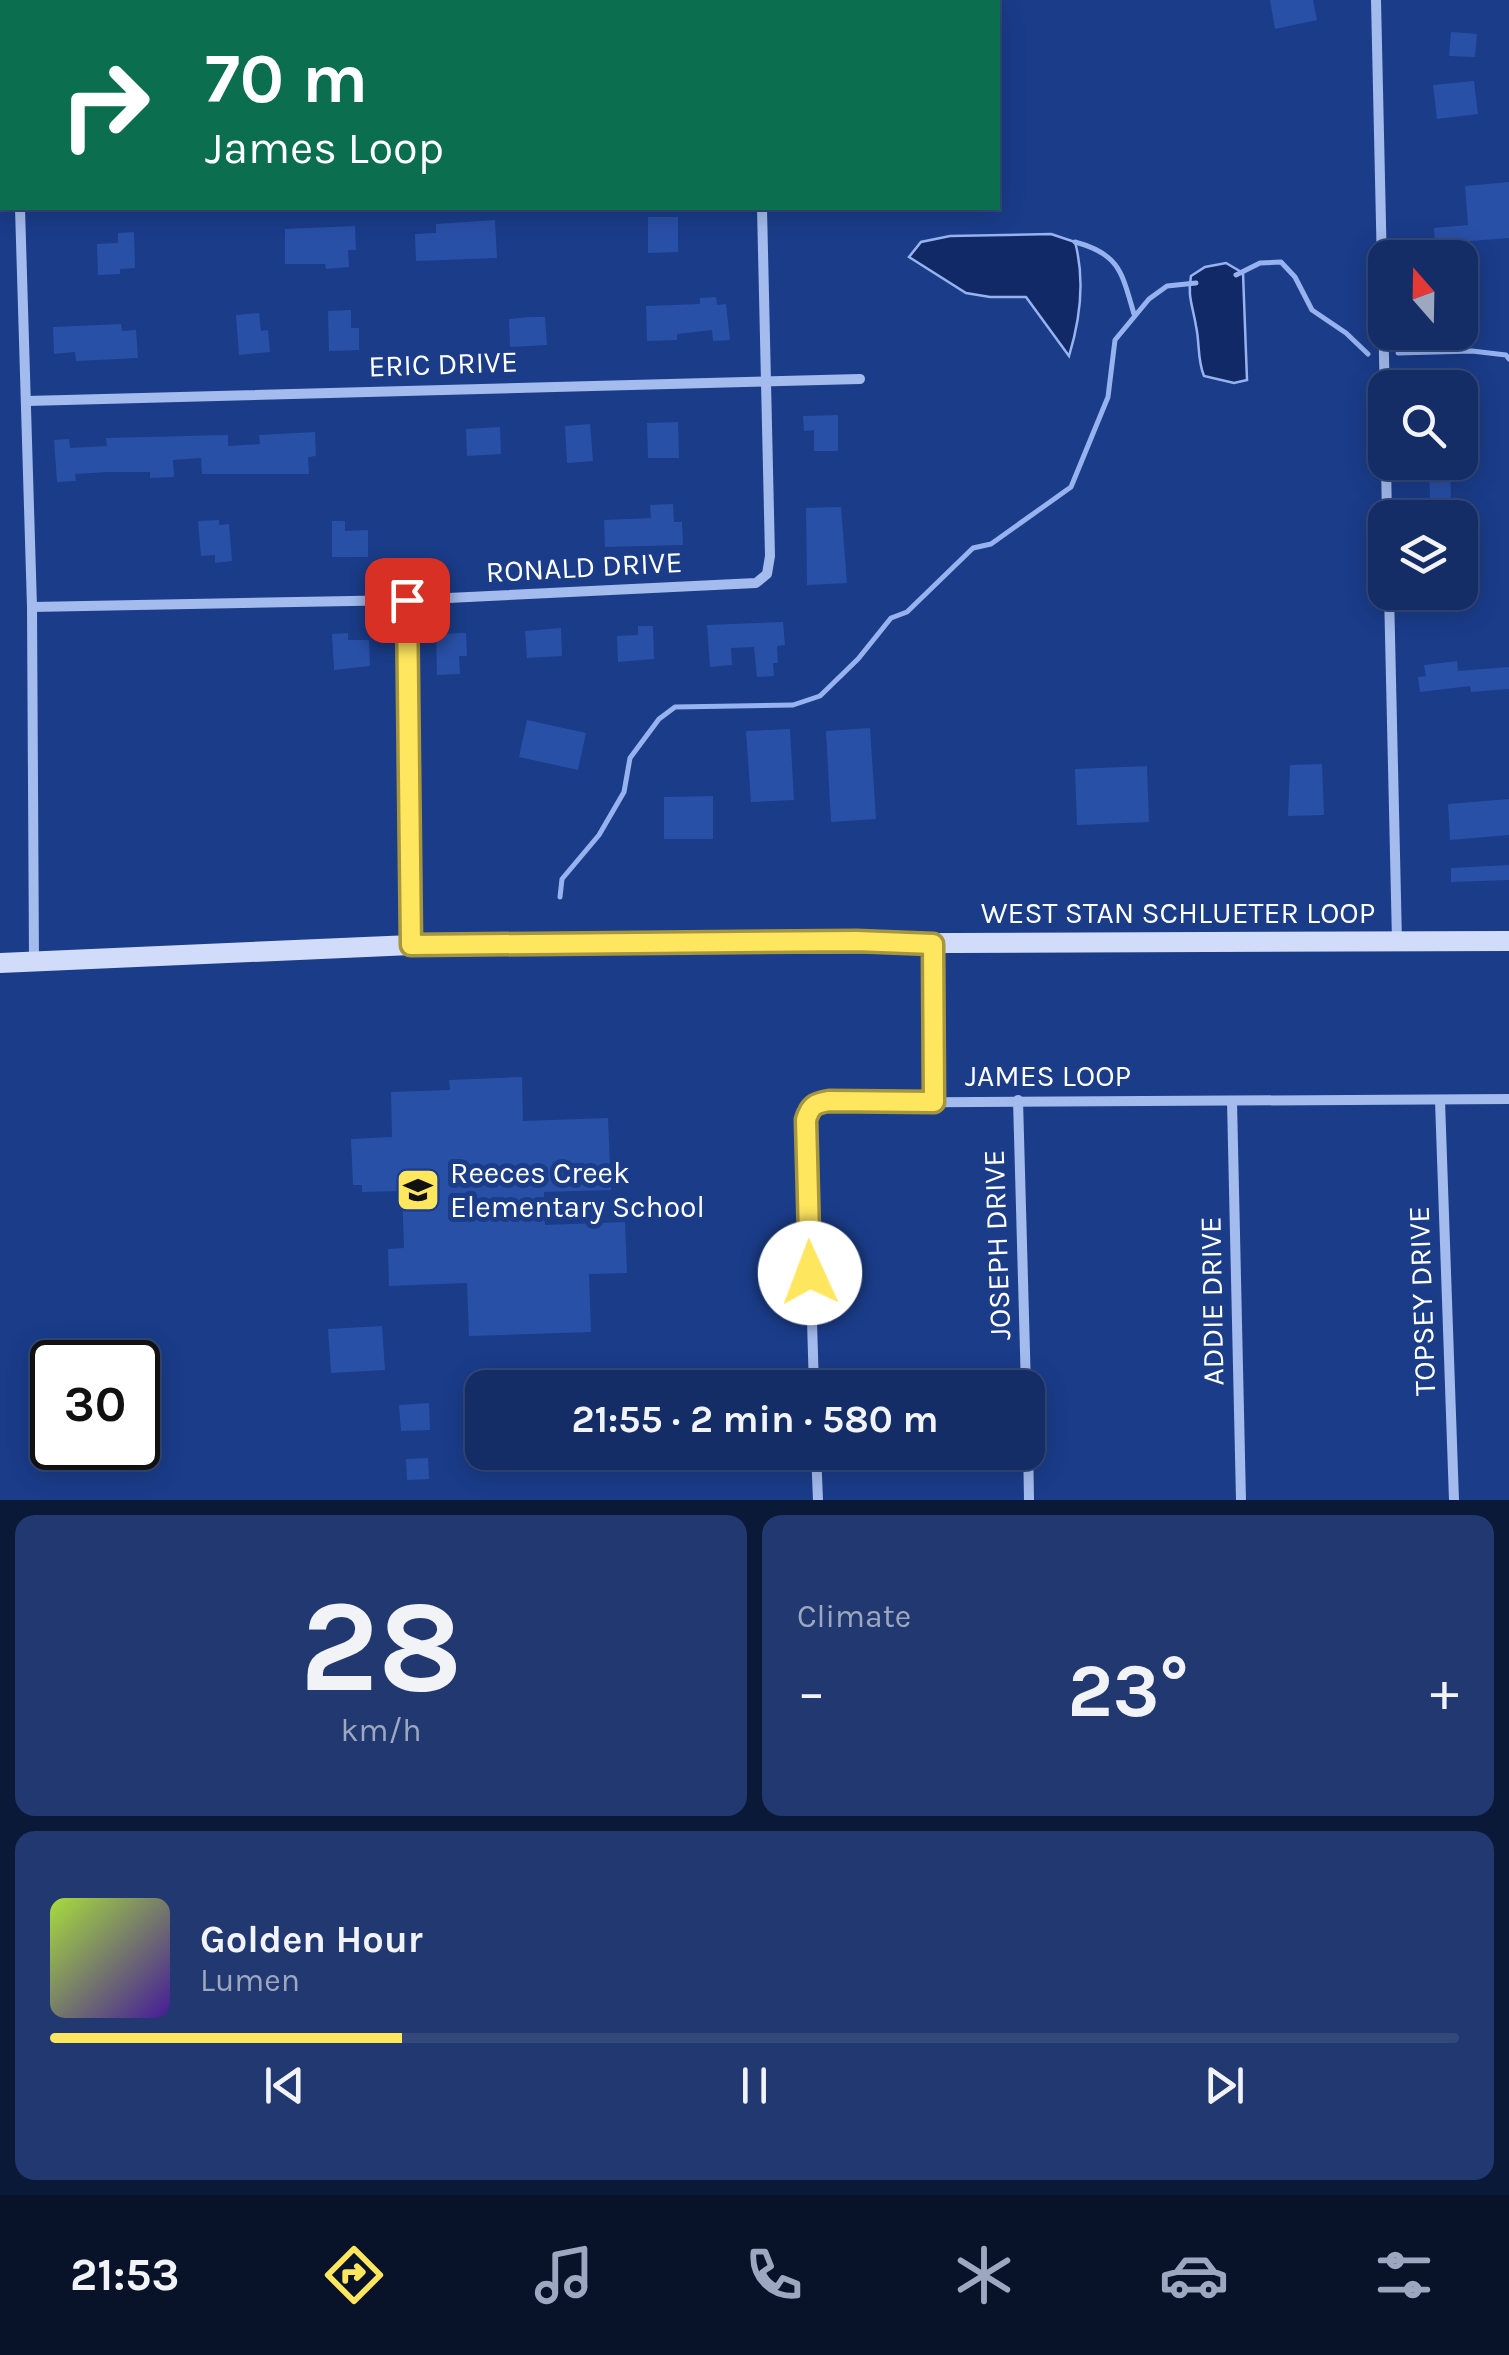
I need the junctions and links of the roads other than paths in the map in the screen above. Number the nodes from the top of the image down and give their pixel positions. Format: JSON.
{"nodes":[{"id":1,"x":1376,"y":0,"type":"edge"},
{"id":2,"x":20,"y":210,"type":"edge"},
{"id":3,"x":762,"y":210,"type":"edge"},
{"id":4,"x":1384,"y":370,"type":"edge"},
{"id":5,"x":860,"y":379,"type":"dead end"},
{"id":6,"x":764,"y":380,"type":"junction"},
{"id":7,"x":27,"y":401,"type":"junction"},
{"id":8,"x":407,"y":600,"type":"junction"},
{"id":9,"x":32,"y":607,"type":"junction"},
{"id":10,"x":1389,"y":610,"type":"edge"},
{"id":11,"x":1509,"y":942,"type":"edge"},
{"id":12,"x":1396,"y":943,"type":"junction"},
{"id":13,"x":933,"y":944,"type":"junction"},
{"id":14,"x":411,"y":945,"type":"junction"},
{"id":15,"x":34,"y":960,"type":"junction"},
{"id":16,"x":0,"y":963,"type":"edge"},
{"id":17,"x":1509,"y":1099,"type":"edge"},
{"id":18,"x":1018,"y":1100,"type":"junction"},
{"id":19,"x":1440,"y":1100,"type":"junction"},
{"id":20,"x":1232,"y":1101,"type":"junction"},
{"id":21,"x":934,"y":1102,"type":"junction"},
{"id":22,"x":813,"y":1370,"type":"edge"},
{"id":23,"x":1026,"y":1370,"type":"edge"},
{"id":24,"x":817,"y":1470,"type":"edge"},
{"id":25,"x":1028,"y":1470,"type":"edge"},
{"id":26,"x":818,"y":1500,"type":"edge"},
{"id":27,"x":1029,"y":1500,"type":"edge"},
{"id":28,"x":1241,"y":1500,"type":"edge"},
{"id":29,"x":1454,"y":1500,"type":"edge"}],
"edges":[{"from":1,"to":4,"type":"street"},
{"from":2,"to":7,"type":"street"},
{"from":3,"to":6,"type":"street","name":"RONALD DRIVE"},
{"from":5,"to":6,"type":"street","name":"ERIC DRIVE"},
{"from":6,"to":7,"type":"street","name":"ERIC DRIVE"},
{"from":6,"to":8,"type":"street","name":"RONALD DRIVE"},
{"from":7,"to":9,"type":"street"},
{"from":8,"to":9,"type":"street","name":"RONALD DRIVE"},
{"from":8,"to":14,"type":"street"},
{"from":9,"to":15,"type":"street"},
{"from":10,"to":12,"type":"street"},
{"from":11,"to":12,"type":"main road","name":"WEST STAN SCHLUETER LOOP"},
{"from":12,"to":13,"type":"main road","name":"WEST STAN SCHLUETER LOOP"},
{"from":13,"to":14,"type":"main road","name":"WEST STAN SCHLUETER LOOP"},
{"from":13,"to":21,"type":"street"},
{"from":14,"to":15,"type":"main road","name":"WEST STAN SCHLUETER LOOP"},
{"from":15,"to":16,"type":"main road","name":"WEST STAN SCHLUETER LOOP"},
{"from":17,"to":19,"type":"street","name":"JAMES LOOP"},
{"from":18,"to":20,"type":"street","name":"JAMES LOOP"},
{"from":18,"to":21,"type":"street","name":"JAMES LOOP"},
{"from":18,"to":23,"type":"street","name":"JOSEPH DRIVE"},
{"from":19,"to":20,"type":"street","name":"JAMES LOOP"},
{"from":19,"to":29,"type":"street","name":"TOPSEY DRIVE"},
{"from":20,"to":28,"type":"street","name":"ADDIE DRIVE"},
{"from":21,"to":22,"type":"street","name":"JAMES LOOP"},
{"from":24,"to":26,"type":"street"},
{"from":25,"to":27,"type":"street"}]}
